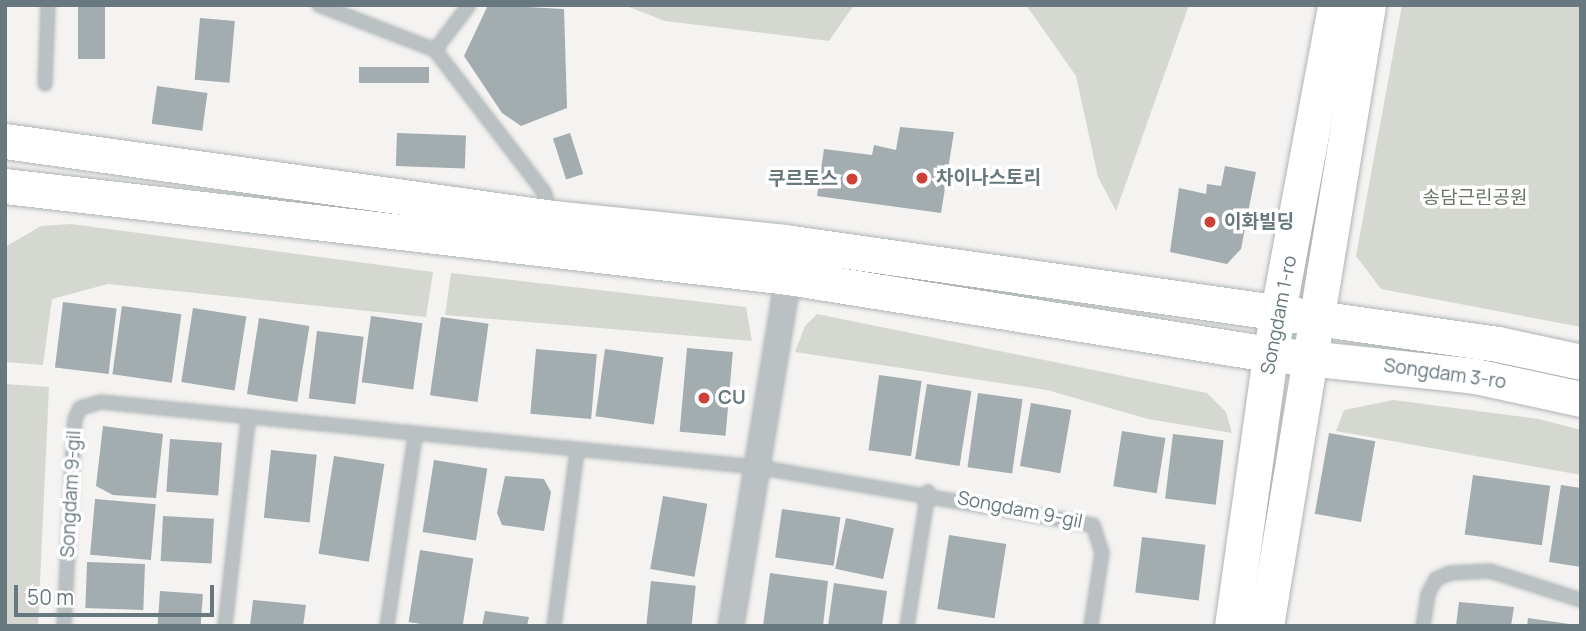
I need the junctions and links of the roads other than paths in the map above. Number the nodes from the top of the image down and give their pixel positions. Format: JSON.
{"nodes":[{"id":1,"x":48,"y":5,"type":"edge"},
{"id":2,"x":319,"y":5,"type":"edge"},
{"id":3,"x":469,"y":5,"type":"edge"},
{"id":4,"x":1335,"y":5,"type":"edge"},
{"id":5,"x":1368,"y":5,"type":"edge"},
{"id":6,"x":435,"y":50,"type":"junction"},
{"id":7,"x":45,"y":84,"type":"dead end"},
{"id":8,"x":5,"y":141,"type":"edge"},
{"id":9,"x":5,"y":187,"type":"edge"},
{"id":10,"x":551,"y":234,"type":"junction"},
{"id":11,"x":788,"y":276,"type":"junction"},
{"id":12,"x":1279,"y":317,"type":"junction"},
{"id":13,"x":1316,"y":321,"type":"junction"},
{"id":14,"x":1270,"y":354,"type":"junction"},
{"id":15,"x":1308,"y":357,"type":"junction"},
{"id":16,"x":1581,"y":362,"type":"edge"},
{"id":17,"x":1581,"y":398,"type":"edge"},
{"id":18,"x":248,"y":421,"type":"junction"},
{"id":19,"x":415,"y":436,"type":"junction"},
{"id":20,"x":577,"y":451,"type":"junction"},
{"id":21,"x":757,"y":467,"type":"junction"},
{"id":22,"x":928,"y":492,"type":"junction"},
{"id":23,"x":1581,"y":600,"type":"edge"},
{"id":24,"x":64,"y":626,"type":"edge"},
{"id":25,"x":225,"y":626,"type":"edge"},
{"id":26,"x":387,"y":626,"type":"edge"},
{"id":27,"x":554,"y":626,"type":"edge"},
{"id":28,"x":731,"y":626,"type":"edge"},
{"id":29,"x":907,"y":626,"type":"edge"},
{"id":30,"x":1091,"y":626,"type":"edge"},
{"id":31,"x":1232,"y":626,"type":"edge"},
{"id":32,"x":1266,"y":626,"type":"edge"},
{"id":33,"x":1423,"y":626,"type":"edge"}],
"edges":[{"from":1,"to":7,"type":"lane"},
{"from":2,"to":6,"type":"lane"},
{"from":3,"to":6,"type":"lane"},
{"from":4,"to":12,"type":"main road","name":"Songdam 1-ro"},
{"from":5,"to":13,"type":"main road","name":"Songdam 1-ro"},
{"from":6,"to":10,"type":"lane"},
{"from":8,"to":10,"type":"main road"},
{"from":9,"to":10,"type":"main road"},
{"from":10,"to":11,"type":"main road","name":"Songdam 3-ro"},
{"from":10,"to":12,"type":"main road","name":"Songdam 3-ro"},
{"from":11,"to":14,"type":"main road","name":"Songdam 3-ro"},
{"from":11,"to":21,"type":"street"},
{"from":12,"to":13,"type":"main road","name":"Songdam 3-ro"},
{"from":12,"to":14,"type":"main road","name":"Songdam 1-ro"},
{"from":13,"to":14,"type":"main road"},
{"from":13,"to":15,"type":"main road","name":"Songdam 1-ro"},
{"from":13,"to":16,"type":"main road","name":"Songdam 3-ro"},
{"from":14,"to":15,"type":"main road","name":"Songdam 3-ro"},
{"from":14,"to":31,"type":"main road","name":"Songdam 1-ro"},
{"from":15,"to":17,"type":"main road","name":"Songdam 3-ro"},
{"from":15,"to":32,"type":"main road","name":"Songdam 1-ro"},
{"from":18,"to":19,"type":"lane","name":"Songdam 9-gil"},
{"from":18,"to":24,"type":"lane","name":"Songdam 9-gil"},
{"from":18,"to":25,"type":"lane"},
{"from":19,"to":20,"type":"lane","name":"Songdam 9-gil"},
{"from":19,"to":26,"type":"lane"},
{"from":20,"to":21,"type":"lane","name":"Songdam 9-gil"},
{"from":20,"to":27,"type":"lane"},
{"from":21,"to":22,"type":"lane","name":"Songdam 9-gil"},
{"from":21,"to":28,"type":"street"},
{"from":22,"to":29,"type":"lane"},
{"from":22,"to":30,"type":"lane","name":"Songdam 9-gil"},
{"from":23,"to":33,"type":"lane"}]}
